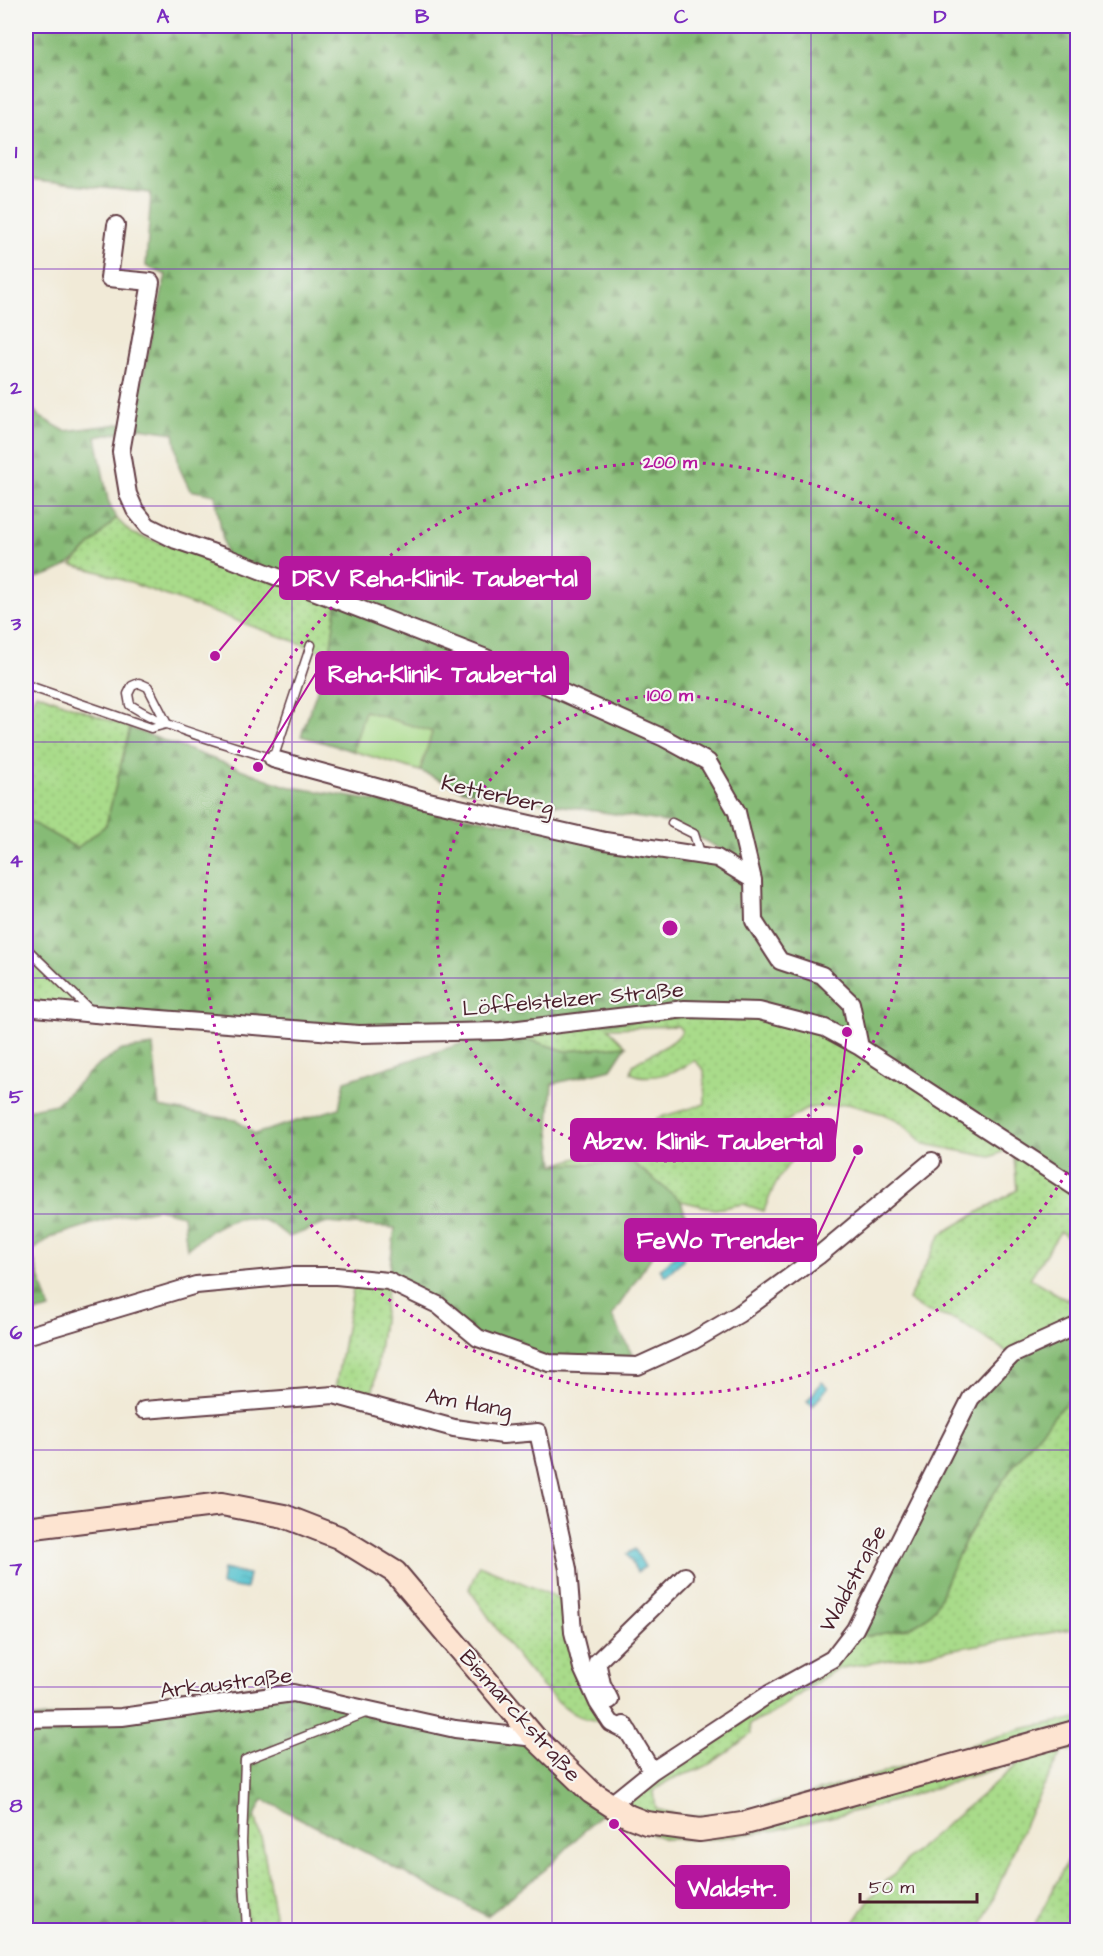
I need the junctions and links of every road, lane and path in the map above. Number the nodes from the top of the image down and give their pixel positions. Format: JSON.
{"nodes":[{"id":1,"x":116,"y":225,"type":"dead end"},
{"id":2,"x":311,"y":645,"type":"dead end"},
{"id":3,"x":26,"y":685,"type":"edge"},
{"id":4,"x":167,"y":724,"type":"junction"},
{"id":5,"x":273,"y":759,"type":"junction"},
{"id":6,"x":672,"y":823,"type":"dead end"},
{"id":7,"x":701,"y":856,"type":"junction"},
{"id":8,"x":753,"y":880,"type":"junction"},
{"id":9,"x":26,"y":948,"type":"edge"},
{"id":10,"x":26,"y":1006,"type":"edge"},
{"id":11,"x":95,"y":1014,"type":"junction"},
{"id":12,"x":860,"y":1047,"type":"junction"},
{"id":13,"x":933,"y":1161,"type":"dead end"},
{"id":14,"x":1077,"y":1189,"type":"edge"},
{"id":15,"x":1077,"y":1325,"type":"edge"},
{"id":16,"x":26,"y":1336,"type":"edge"},
{"id":17,"x":144,"y":1410,"type":"dead end"},
{"id":18,"x":26,"y":1528,"type":"edge"},
{"id":19,"x":685,"y":1576,"type":"dead end"},
{"id":20,"x":374,"y":1710,"type":"junction"},
{"id":21,"x":26,"y":1719,"type":"edge"},
{"id":22,"x":1077,"y":1731,"type":"edge"},
{"id":23,"x":629,"y":1732,"type":"junction"},
{"id":24,"x":535,"y":1738,"type":"junction"},
{"id":25,"x":652,"y":1771,"type":"junction"},
{"id":26,"x":610,"y":1805,"type":"junction"},
{"id":27,"x":247,"y":1930,"type":"edge"}],
"edges":[{"from":1,"to":8,"type":"street"},
{"from":2,"to":5,"type":"lane"},
{"from":3,"to":4,"type":"lane","name":"Ketterberg"},
{"from":4,"to":4,"type":"lane"},
{"from":4,"to":5,"type":"lane","name":"Ketterberg"},
{"from":5,"to":7,"type":"street","name":"Ketterberg"},
{"from":6,"to":7,"type":"lane"},
{"from":7,"to":8,"type":"street","name":"Ketterberg"},
{"from":8,"to":12,"type":"street"},
{"from":9,"to":11,"type":"lane"},
{"from":10,"to":11,"type":"street","name":"Löffelstelzer Straße"},
{"from":11,"to":12,"type":"street","name":"Löffelstelzer Straße"},
{"from":12,"to":14,"type":"street","name":"Löffelstelzer Straße"},
{"from":13,"to":16,"type":"street"},
{"from":15,"to":25,"type":"street","name":"Waldstraße"},
{"from":17,"to":23,"type":"street","name":"Am Hang"},
{"from":18,"to":24,"type":"street","name":"Bismarckstraße"},
{"from":19,"to":23,"type":"street","name":"Am Hang"},
{"from":20,"to":21,"type":"street","name":"Arkaustraße"},
{"from":20,"to":24,"type":"street","name":"Arkaustraße"},
{"from":20,"to":27,"type":"lane"},
{"from":22,"to":26,"type":"street","name":"Bismarckstraße"},
{"from":23,"to":25,"type":"street","name":"Am Hang"},
{"from":24,"to":26,"type":"street","name":"Bismarckstraße"},
{"from":25,"to":26,"type":"street","name":"Waldstraße"}]}
